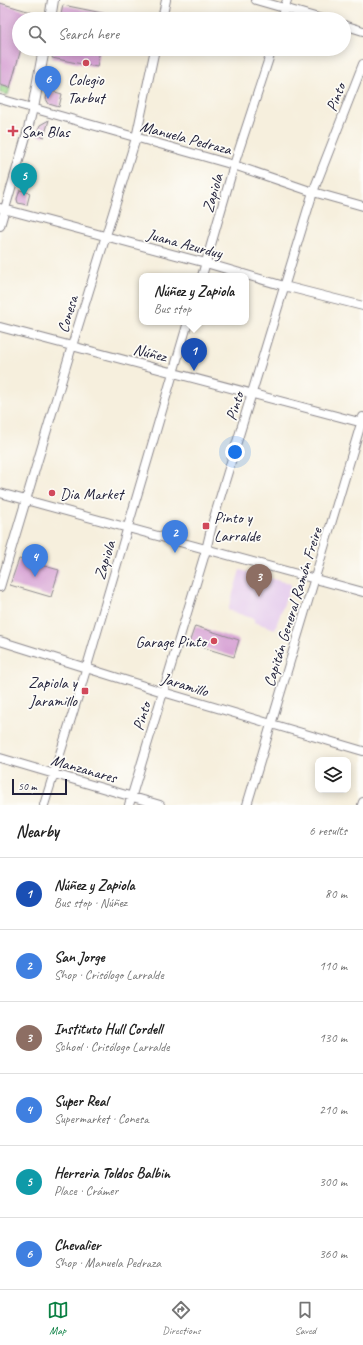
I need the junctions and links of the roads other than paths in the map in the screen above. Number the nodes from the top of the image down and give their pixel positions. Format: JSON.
{"nodes":[{"id":1,"x":53,"y":0,"type":"edge"},
{"id":2,"x":166,"y":0,"type":"edge"},
{"id":3,"x":256,"y":0,"type":"edge"},
{"id":4,"x":287,"y":0,"type":"edge"},
{"id":5,"x":285,"y":8,"type":"junction"},
{"id":6,"x":51,"y":12,"type":"edge"},
{"id":7,"x":163,"y":12,"type":"edge"},
{"id":8,"x":284,"y":12,"type":"edge"},
{"id":9,"x":298,"y":12,"type":"edge"},
{"id":10,"x":351,"y":27,"type":"edge"},
{"id":11,"x":363,"y":31,"type":"edge"},
{"id":12,"x":43,"y":56,"type":"edge"},
{"id":13,"x":154,"y":56,"type":"edge"},
{"id":14,"x":270,"y":56,"type":"edge"},
{"id":15,"x":363,"y":64,"type":"edge"},
{"id":16,"x":0,"y":99,"type":"edge"},
{"id":17,"x":33,"y":108,"type":"junction"},
{"id":18,"x":136,"y":138,"type":"junction"},
{"id":19,"x":234,"y":165,"type":"junction"},
{"id":20,"x":313,"y":192,"type":"junction"},
{"id":21,"x":363,"y":206,"type":"edge"},
{"id":22,"x":2,"y":209,"type":"edge"},
{"id":23,"x":0,"y":226,"type":"edge"},
{"id":24,"x":106,"y":236,"type":"junction"},
{"id":25,"x":206,"y":263,"type":"junction"},
{"id":26,"x":203,"y":273,"type":"edge"},
{"id":27,"x":240,"y":273,"type":"edge"},
{"id":28,"x":249,"y":276,"type":"edge"},
{"id":29,"x":284,"y":286,"type":"junction"},
{"id":30,"x":363,"y":306,"type":"edge"},
{"id":31,"x":187,"y":325,"type":"edge"},
{"id":32,"x":0,"y":327,"type":"edge"},
{"id":33,"x":72,"y":346,"type":"junction"},
{"id":34,"x":172,"y":372,"type":"junction"},
{"id":35,"x":253,"y":394,"type":"junction"},
{"id":36,"x":362,"y":421,"type":"edge"},
{"id":37,"x":0,"y":493,"type":"edge"},
{"id":38,"x":26,"y":500,"type":"junction"},
{"id":39,"x":128,"y":528,"type":"junction"},
{"id":40,"x":206,"y":550,"type":"junction"},
{"id":41,"x":315,"y":579,"type":"junction"},
{"id":42,"x":0,"y":587,"type":"edge"},
{"id":43,"x":363,"y":592,"type":"edge"},
{"id":44,"x":0,"y":641,"type":"edge"},
{"id":45,"x":86,"y":668,"type":"junction"},
{"id":46,"x":163,"y":692,"type":"junction"},
{"id":47,"x":271,"y":724,"type":"junction"},
{"id":48,"x":363,"y":751,"type":"edge"},
{"id":49,"x":0,"y":758,"type":"edge"},
{"id":50,"x":54,"y":774,"type":"junction"},
{"id":51,"x":130,"y":801,"type":"edge"},
{"id":52,"x":44,"y":805,"type":"edge"},
{"id":53,"x":160,"y":805,"type":"edge"},
{"id":54,"x":247,"y":805,"type":"edge"}],
"edges":[{"from":1,"to":6,"type":"main road"},
{"from":2,"to":7,"type":"street"},
{"from":3,"to":5,"type":"street"},
{"from":4,"to":5,"type":"street"},
{"from":5,"to":8,"type":"street"},
{"from":5,"to":9,"type":"street"},
{"from":10,"to":11,"type":"street"},
{"from":12,"to":17,"type":"main road"},
{"from":13,"to":18,"type":"street","name":"Conesa"},
{"from":14,"to":19,"type":"street","name":"Zapiola"},
{"from":15,"to":20,"type":"street","name":"Pinto"},
{"from":16,"to":17,"type":"street","name":"Manuela Pedraza"},
{"from":17,"to":18,"type":"street","name":"Manuela Pedraza"},
{"from":17,"to":22,"type":"street"},
{"from":18,"to":19,"type":"street","name":"Manuela Pedraza"},
{"from":18,"to":24,"type":"street","name":"Conesa"},
{"from":19,"to":20,"type":"street","name":"Manuela Pedraza"},
{"from":19,"to":25,"type":"street","name":"Zapiola"},
{"from":20,"to":21,"type":"street","name":"Manuela Pedraza"},
{"from":20,"to":29,"type":"street","name":"Pinto"},
{"from":22,"to":23,"type":"street"},
{"from":22,"to":24,"type":"street","name":"Juana Azurduy"},
{"from":24,"to":25,"type":"street","name":"Juana Azurduy"},
{"from":24,"to":33,"type":"street","name":"Conesa"},
{"from":25,"to":26,"type":"street","name":"Zapiola"},
{"from":25,"to":27,"type":"street","name":"Juana Azurduy"},
{"from":28,"to":29,"type":"street","name":"Juana Azurduy"},
{"from":29,"to":30,"type":"street","name":"Juana Azurduy"},
{"from":29,"to":35,"type":"street","name":"Pinto"},
{"from":31,"to":34,"type":"street","name":"Zapiola"},
{"from":32,"to":33,"type":"street","name":"Núñez"},
{"from":33,"to":34,"type":"street","name":"Núñez"},
{"from":33,"to":38,"type":"street","name":"Conesa"},
{"from":34,"to":35,"type":"street","name":"Núñez"},
{"from":34,"to":39,"type":"street","name":"Zapiola"},
{"from":35,"to":36,"type":"street","name":"Núñez"},
{"from":35,"to":40,"type":"street","name":"Pinto"},
{"from":36,"to":41,"type":"street","name":"Capitán General Ramón Freire"},
{"from":37,"to":38,"type":"street"},
{"from":38,"to":39,"type":"street"},
{"from":38,"to":42,"type":"street","name":"Conesa"},
{"from":39,"to":40,"type":"street"},
{"from":39,"to":45,"type":"street","name":"Zapiola"},
{"from":40,"to":41,"type":"street"},
{"from":40,"to":46,"type":"street","name":"Pinto"},
{"from":41,"to":43,"type":"street"},
{"from":41,"to":47,"type":"street","name":"Capitán General Ramón Freire"},
{"from":44,"to":45,"type":"street","name":"Jaramillo"},
{"from":45,"to":46,"type":"street","name":"Jaramillo"},
{"from":45,"to":50,"type":"street","name":"Zapiola"},
{"from":46,"to":47,"type":"street","name":"Jaramillo"},
{"from":46,"to":51,"type":"street","name":"Pinto"},
{"from":47,"to":48,"type":"street","name":"Jaramillo"},
{"from":47,"to":54,"type":"street","name":"Capitán General Ramón Freire"},
{"from":49,"to":50,"type":"street","name":"Manzanares"},
{"from":50,"to":51,"type":"street","name":"Manzanares"},
{"from":50,"to":52,"type":"street","name":"Zapiola"},
{"from":51,"to":53,"type":"street","name":"Manzanares"}]}
